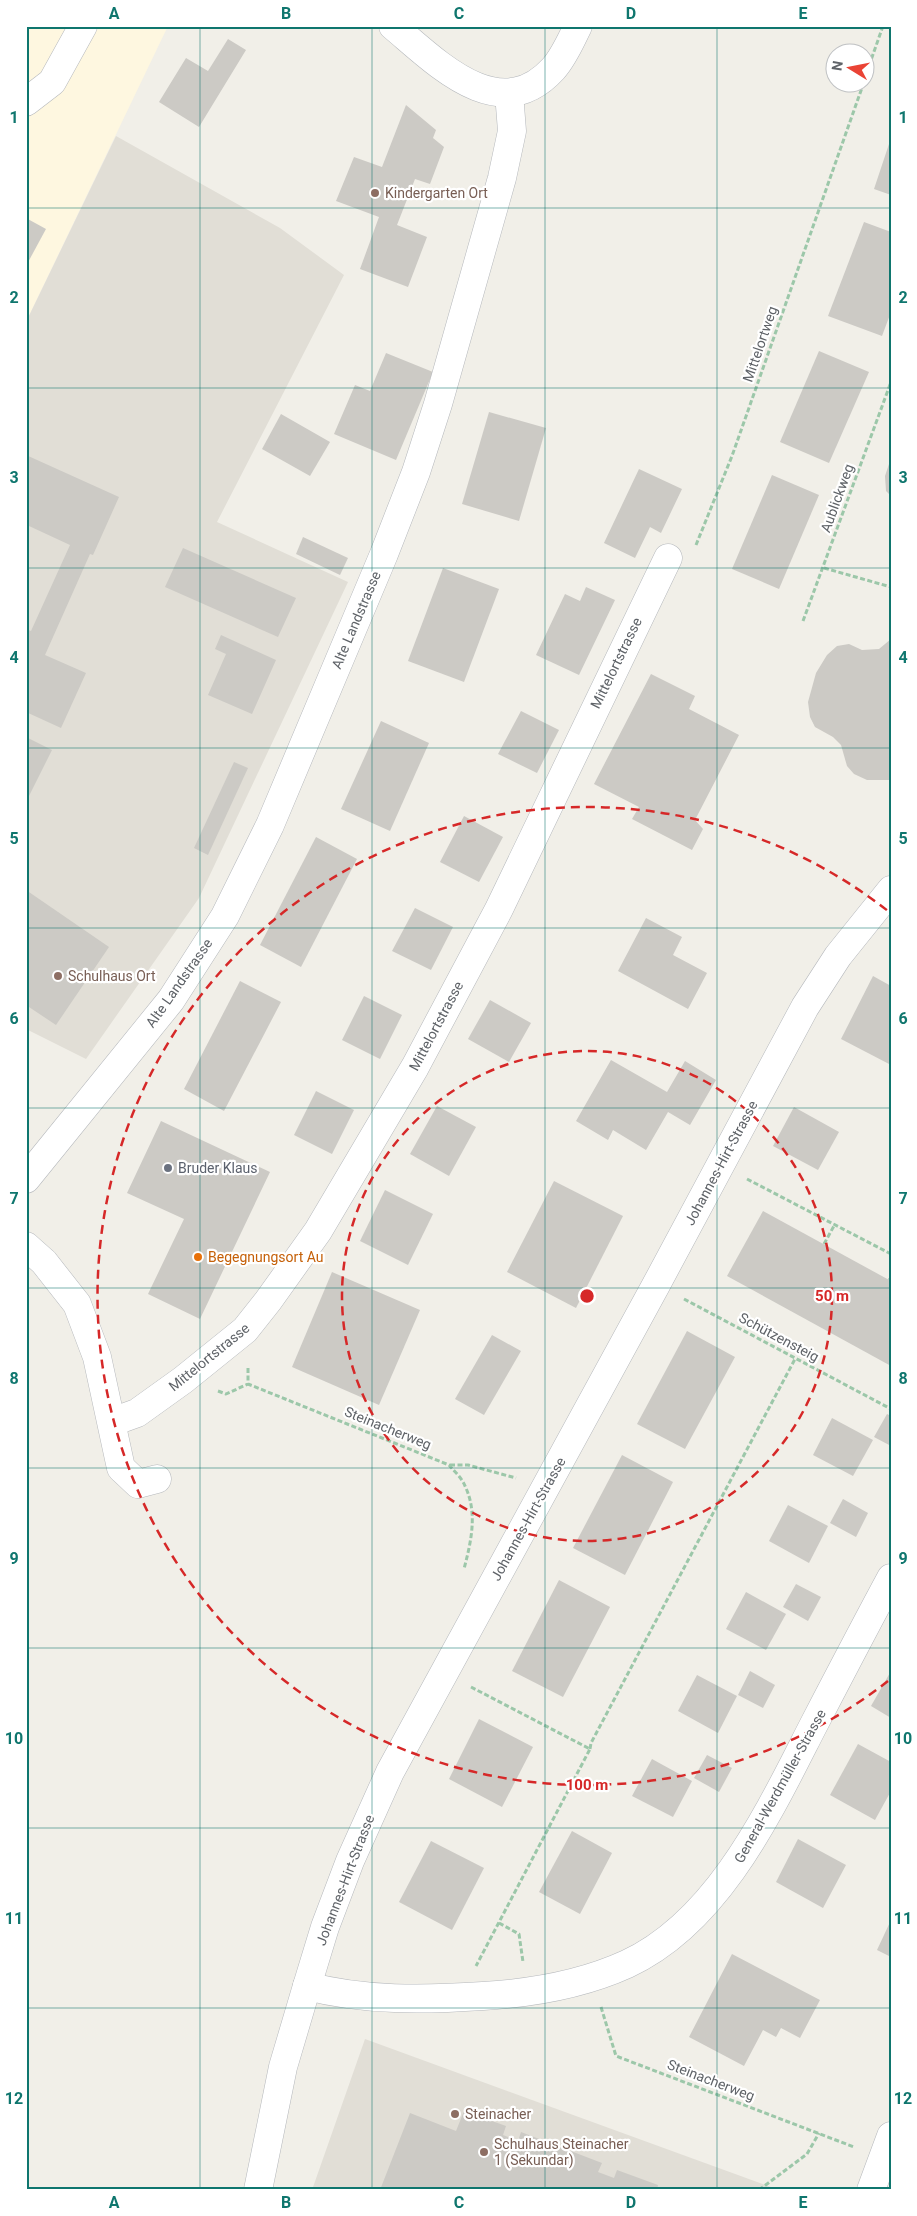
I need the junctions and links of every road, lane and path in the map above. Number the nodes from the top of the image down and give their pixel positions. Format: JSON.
{"nodes":[{"id":1,"x":83,"y":26,"type":"edge"},
{"id":2,"x":393,"y":26,"type":"edge"},
{"id":3,"x":578,"y":26,"type":"edge"},
{"id":4,"x":883,"y":26,"type":"edge"},
{"id":5,"x":874,"y":52,"type":"edge"},
{"id":6,"x":860,"y":92,"type":"edge"},
{"id":7,"x":509,"y":93,"type":"junction"},
{"id":8,"x":26,"y":102,"type":"edge"},
{"id":9,"x":891,"y":382,"type":"edge"},
{"id":10,"x":680,"y":555,"type":"joint"},
{"id":11,"x":824,"y":568,"type":"junction"},
{"id":12,"x":891,"y":587,"type":"edge"},
{"id":13,"x":803,"y":621,"type":"dead end"},
{"id":14,"x":891,"y":890,"type":"edge"},
{"id":15,"x":720,"y":1165,"type":"junction"},
{"id":16,"x":26,"y":1179,"type":"edge"},
{"id":17,"x":835,"y":1224,"type":"junction"},
{"id":18,"x":824,"y":1244,"type":"dead end"},
{"id":19,"x":26,"y":1246,"type":"edge"},
{"id":20,"x":891,"y":1254,"type":"edge"},
{"id":21,"x":656,"y":1285,"type":"junction"},
{"id":22,"x":245,"y":1330,"type":"junction"},
{"id":23,"x":795,"y":1358,"type":"junction"},
{"id":24,"x":248,"y":1384,"type":"junction"},
{"id":25,"x":226,"y":1394,"type":"dead end"},
{"id":26,"x":891,"y":1409,"type":"edge"},
{"id":27,"x":112,"y":1422,"type":"junction"},
{"id":28,"x":449,"y":1464,"type":"junction"},
{"id":29,"x":157,"y":1479,"type":"dead end"},
{"id":30,"x":519,"y":1479,"type":"dead end"},
{"id":31,"x":462,"y":1575,"type":"dead end"},
{"id":32,"x":891,"y":1578,"type":"edge"},
{"id":33,"x":468,"y":1685,"type":"dead end"},
{"id":34,"x":590,"y":1749,"type":"junction"},
{"id":35,"x":498,"y":1923,"type":"junction"},
{"id":36,"x":524,"y":1963,"type":"dead end"},
{"id":37,"x":474,"y":1970,"type":"dead end"},
{"id":38,"x":307,"y":1986,"type":"junction"},
{"id":39,"x":600,"y":2004,"type":"dead end"},
{"id":40,"x":819,"y":2133,"type":"junction"},
{"id":41,"x":891,"y":2136,"type":"edge"},
{"id":42,"x":856,"y":2148,"type":"dead end"},
{"id":43,"x":258,"y":2190,"type":"edge"},
{"id":44,"x":759,"y":2190,"type":"edge"},
{"id":45,"x":871,"y":2190,"type":"edge"}],
"edges":[{"from":1,"to":8,"type":"street"},
{"from":2,"to":7,"type":"street"},
{"from":3,"to":7,"type":"street"},
{"from":4,"to":5,"type":"path","name":"Mittelortweg"},
{"from":6,"to":10,"type":"path","name":"Mittelortweg"},
{"from":7,"to":16,"type":"street","name":"Alte Landstrasse"},
{"from":9,"to":11,"type":"path","name":"Aublickweg"},
{"from":10,"to":22,"type":"street","name":"Mittelortstrasse"},
{"from":11,"to":12,"type":"path"},
{"from":11,"to":13,"type":"path","name":"Aublickweg"},
{"from":14,"to":15,"type":"street","name":"Johannes-Hirt-Strasse"},
{"from":15,"to":17,"type":"path"},
{"from":15,"to":21,"type":"street","name":"Johannes-Hirt-Strasse"},
{"from":17,"to":18,"type":"path"},
{"from":17,"to":20,"type":"path"},
{"from":19,"to":27,"type":"street"},
{"from":21,"to":23,"type":"path","name":"Schützensteig"},
{"from":21,"to":38,"type":"street","name":"Johannes-Hirt-Strasse"},
{"from":22,"to":24,"type":"path"},
{"from":22,"to":27,"type":"street","name":"Mittelortstrasse"},
{"from":23,"to":26,"type":"path","name":"Schützensteig"},
{"from":23,"to":34,"type":"path"},
{"from":24,"to":25,"type":"path"},
{"from":24,"to":28,"type":"path","name":"Steinacherweg"},
{"from":27,"to":29,"type":"street"},
{"from":28,"to":30,"type":"path"},
{"from":28,"to":31,"type":"path"},
{"from":32,"to":38,"type":"street","name":"General-Werdmüller-Strasse"},
{"from":33,"to":34,"type":"path"},
{"from":34,"to":35,"type":"path"},
{"from":35,"to":36,"type":"path"},
{"from":35,"to":37,"type":"path"},
{"from":38,"to":43,"type":"street","name":"Johannes-Hirt-Strasse"},
{"from":39,"to":40,"type":"path","name":"Steinacherweg"},
{"from":40,"to":42,"type":"path","name":"Steinacherweg"},
{"from":40,"to":44,"type":"path"},
{"from":41,"to":45,"type":"street"}]}
